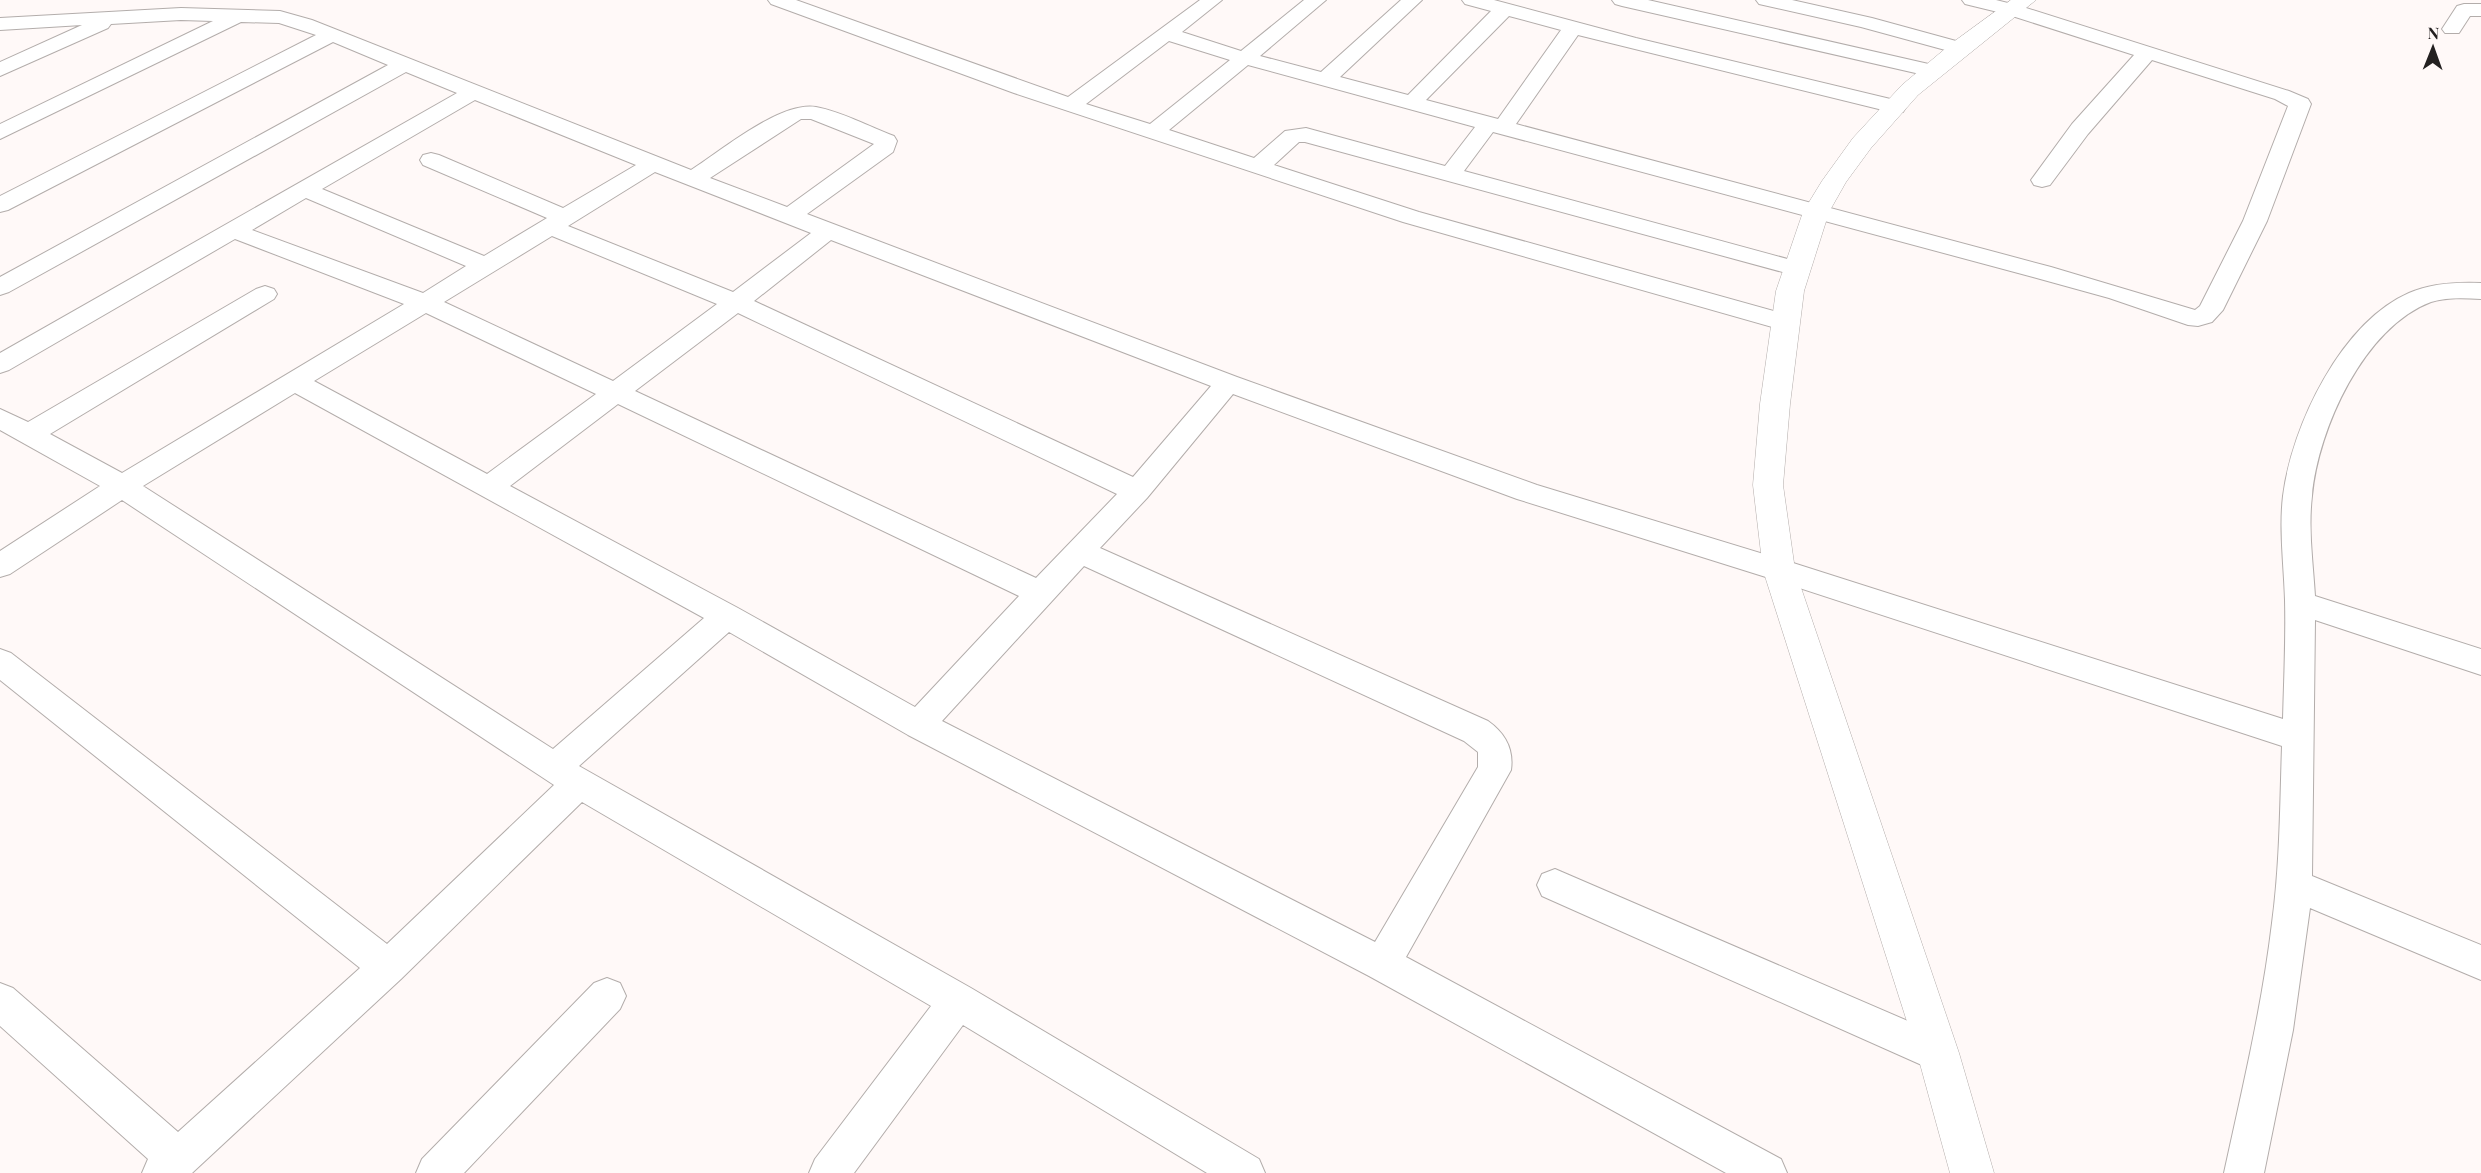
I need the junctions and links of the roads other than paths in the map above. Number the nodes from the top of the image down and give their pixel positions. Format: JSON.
{"nodes":[{"id":1,"x":778,"y":0,"type":"edge"},
{"id":2,"x":1212,"y":0,"type":"edge"},
{"id":3,"x":1316,"y":0,"type":"edge"},
{"id":4,"x":1412,"y":0,"type":"edge"},
{"id":5,"x":1472,"y":0,"type":"edge"},
{"id":6,"x":1622,"y":0,"type":"edge"},
{"id":7,"x":1766,"y":0,"type":"edge"},
{"id":8,"x":1972,"y":0,"type":"edge"},
{"id":9,"x":2019,"y":5,"type":"edge"},
{"id":10,"x":1505,"y":9,"type":"junction"},
{"id":11,"x":2481,"y":10,"type":"edge"},
{"id":12,"x":241,"y":15,"type":"junction"},
{"id":13,"x":117,"y":17,"type":"junction"},
{"id":14,"x":0,"y":24,"type":"edge"},
{"id":15,"x":1572,"y":29,"type":"junction"},
{"id":16,"x":2452,"y":29,"type":"dead end"},
{"id":17,"x":1167,"y":34,"type":"junction"},
{"id":18,"x":332,"y":35,"type":"junction"},
{"id":19,"x":1960,"y":48,"type":"junction"},
{"id":20,"x":2148,"y":52,"type":"junction"},
{"id":21,"x":1244,"y":58,"type":"junction"},
{"id":22,"x":404,"y":64,"type":"junction"},
{"id":23,"x":0,"y":70,"type":"edge"},
{"id":24,"x":1933,"y":71,"type":"junction"},
{"id":25,"x":1325,"y":80,"type":"junction"},
{"id":26,"x":474,"y":92,"type":"junction"},
{"id":27,"x":1412,"y":103,"type":"junction"},
{"id":28,"x":1071,"y":105,"type":"junction"},
{"id":29,"x":1895,"y":107,"type":"junction"},
{"id":30,"x":1495,"y":126,"type":"junction"},
{"id":31,"x":0,"y":132,"type":"edge"},
{"id":32,"x":1154,"y":132,"type":"junction"},
{"id":33,"x":431,"y":160,"type":"dead end"},
{"id":34,"x":653,"y":164,"type":"junction"},
{"id":35,"x":1259,"y":166,"type":"junction"},
{"id":36,"x":1450,"y":175,"type":"junction"},
{"id":37,"x":693,"y":179,"type":"junction"},
{"id":38,"x":2042,"y":180,"type":"dead end"},
{"id":39,"x":306,"y":190,"type":"junction"},
{"id":40,"x":0,"y":205,"type":"edge"},
{"id":41,"x":1816,"y":212,"type":"junction"},
{"id":42,"x":790,"y":216,"type":"junction"},
{"id":43,"x":557,"y":221,"type":"junction"},
{"id":44,"x":829,"y":230,"type":"junction"},
{"id":45,"x":234,"y":231,"type":"junction"},
{"id":46,"x":484,"y":265,"type":"junction"},
{"id":47,"x":1797,"y":269,"type":"junction"},
{"id":48,"x":0,"y":287,"type":"edge"},
{"id":49,"x":2481,"y":291,"type":"edge"},
{"id":50,"x":265,"y":294,"type":"dead end"},
{"id":51,"x":424,"y":302,"type":"junction"},
{"id":52,"x":737,"y":303,"type":"junction"},
{"id":53,"x":1786,"y":323,"type":"junction"},
{"id":54,"x":0,"y":364,"type":"edge"},
{"id":55,"x":295,"y":382,"type":"junction"},
{"id":56,"x":1228,"y":383,"type":"junction"},
{"id":57,"x":615,"y":391,"type":"junction"},
{"id":58,"x":0,"y":418,"type":"edge"},
{"id":59,"x":28,"y":434,"type":"junction"},
{"id":60,"x":122,"y":486,"type":"junction"},
{"id":61,"x":489,"y":487,"type":"junction"},
{"id":62,"x":1137,"y":491,"type":"junction"},
{"id":63,"x":1078,"y":551,"type":"junction"},
{"id":64,"x":0,"y":566,"type":"edge"},
{"id":65,"x":1779,"y":570,"type":"junction"},
{"id":66,"x":1040,"y":593,"type":"junction"},
{"id":67,"x":2300,"y":603,"type":"junction"},
{"id":68,"x":727,"y":616,"type":"junction"},
{"id":69,"x":0,"y":662,"type":"edge"},
{"id":70,"x":2481,"y":662,"type":"edge"},
{"id":71,"x":919,"y":725,"type":"junction"},
{"id":72,"x":2299,"y":738,"type":"junction"},
{"id":73,"x":568,"y":775,"type":"junction"},
{"id":74,"x":1555,"y":885,"type":"dead end"},
{"id":75,"x":2294,"y":885,"type":"junction"},
{"id":76,"x":2481,"y":963,"type":"edge"},
{"id":77,"x":1382,"y":964,"type":"junction"},
{"id":78,"x":388,"y":967,"type":"junction"},
{"id":79,"x":608,"y":996,"type":"dead end"},
{"id":80,"x":0,"y":1001,"type":"edge"},
{"id":81,"x":958,"y":1001,"type":"junction"},
{"id":82,"x":1938,"y":1053,"type":"junction"},
{"id":83,"x":170,"y":1166,"type":"edge"},
{"id":84,"x":436,"y":1173,"type":"edge"},
{"id":85,"x":829,"y":1173,"type":"edge"},
{"id":86,"x":1245,"y":1173,"type":"edge"},
{"id":87,"x":1767,"y":1173,"type":"edge"},
{"id":88,"x":1972,"y":1173,"type":"edge"},
{"id":89,"x":2244,"y":1173,"type":"edge"}],
"edges":[{"from":1,"to":28,"type":"street"},
{"from":2,"to":17,"type":"street"},
{"from":3,"to":21,"type":"street"},
{"from":4,"to":25,"type":"street"},
{"from":5,"to":10,"type":"street"},
{"from":6,"to":24,"type":"street"},
{"from":7,"to":19,"type":"street"},
{"from":8,"to":9,"type":"street"},
{"from":9,"to":19,"type":"street"},
{"from":9,"to":20,"type":"street"},
{"from":10,"to":15,"type":"street"},
{"from":10,"to":27,"type":"street"},
{"from":11,"to":16,"type":"street"},
{"from":12,"to":13,"type":"street"},
{"from":12,"to":18,"type":"street"},
{"from":12,"to":31,"type":"street"},
{"from":13,"to":14,"type":"street"},
{"from":13,"to":23,"type":"street"},
{"from":15,"to":29,"type":"street"},
{"from":15,"to":30,"type":"street"},
{"from":17,"to":21,"type":"street"},
{"from":17,"to":28,"type":"street"},
{"from":18,"to":22,"type":"street"},
{"from":18,"to":40,"type":"street"},
{"from":19,"to":24,"type":"street"},
{"from":20,"to":38,"type":"street"},
{"from":20,"to":41,"type":"street"},
{"from":21,"to":25,"type":"street"},
{"from":21,"to":32,"type":"street"},
{"from":22,"to":26,"type":"street"},
{"from":22,"to":48,"type":"street"},
{"from":24,"to":29,"type":"street"},
{"from":25,"to":27,"type":"street"},
{"from":26,"to":34,"type":"street"},
{"from":26,"to":39,"type":"street"},
{"from":27,"to":30,"type":"street"},
{"from":28,"to":32,"type":"street"},
{"from":29,"to":41,"type":"street"},
{"from":30,"to":36,"type":"street"},
{"from":30,"to":41,"type":"street"},
{"from":32,"to":35,"type":"street"},
{"from":33,"to":43,"type":"street"},
{"from":34,"to":37,"type":"street"},
{"from":34,"to":43,"type":"street"},
{"from":35,"to":36,"type":"street"},
{"from":35,"to":53,"type":"street"},
{"from":36,"to":47,"type":"street"},
{"from":37,"to":42,"type":"street"},
{"from":37,"to":42,"type":"street"},
{"from":39,"to":45,"type":"street"},
{"from":39,"to":46,"type":"street"},
{"from":41,"to":47,"type":"street"},
{"from":42,"to":44,"type":"street"},
{"from":43,"to":46,"type":"street"},
{"from":43,"to":52,"type":"street"},
{"from":44,"to":52,"type":"street"},
{"from":44,"to":56,"type":"street"},
{"from":45,"to":51,"type":"street"},
{"from":45,"to":54,"type":"street"},
{"from":46,"to":51,"type":"street"},
{"from":47,"to":53,"type":"street"},
{"from":49,"to":67,"type":"street"},
{"from":50,"to":59,"type":"street"},
{"from":51,"to":55,"type":"street"},
{"from":51,"to":57,"type":"street"},
{"from":52,"to":57,"type":"street"},
{"from":52,"to":62,"type":"street"},
{"from":53,"to":65,"type":"street"},
{"from":55,"to":60,"type":"street"},
{"from":55,"to":61,"type":"street"},
{"from":56,"to":62,"type":"street"},
{"from":56,"to":65,"type":"street"},
{"from":57,"to":61,"type":"street"},
{"from":57,"to":66,"type":"street"},
{"from":58,"to":59,"type":"street"},
{"from":59,"to":60,"type":"street"},
{"from":60,"to":64,"type":"street"},
{"from":60,"to":73,"type":"street"},
{"from":61,"to":68,"type":"street"},
{"from":62,"to":63,"type":"street"},
{"from":63,"to":66,"type":"street"},
{"from":63,"to":77,"type":"street"},
{"from":65,"to":72,"type":"street"},
{"from":65,"to":82,"type":"street"},
{"from":66,"to":71,"type":"street"},
{"from":67,"to":70,"type":"street"},
{"from":67,"to":72,"type":"street"},
{"from":68,"to":71,"type":"street"},
{"from":68,"to":73,"type":"street"},
{"from":69,"to":78,"type":"street"},
{"from":71,"to":77,"type":"street"},
{"from":72,"to":75,"type":"street"},
{"from":73,"to":78,"type":"street"},
{"from":73,"to":81,"type":"street"},
{"from":74,"to":82,"type":"street"},
{"from":75,"to":76,"type":"street"},
{"from":75,"to":89,"type":"street"},
{"from":77,"to":87,"type":"street"},
{"from":78,"to":83,"type":"street"},
{"from":79,"to":84,"type":"street"},
{"from":80,"to":83,"type":"street"},
{"from":81,"to":85,"type":"street"},
{"from":81,"to":86,"type":"street"},
{"from":82,"to":88,"type":"street"}]}
